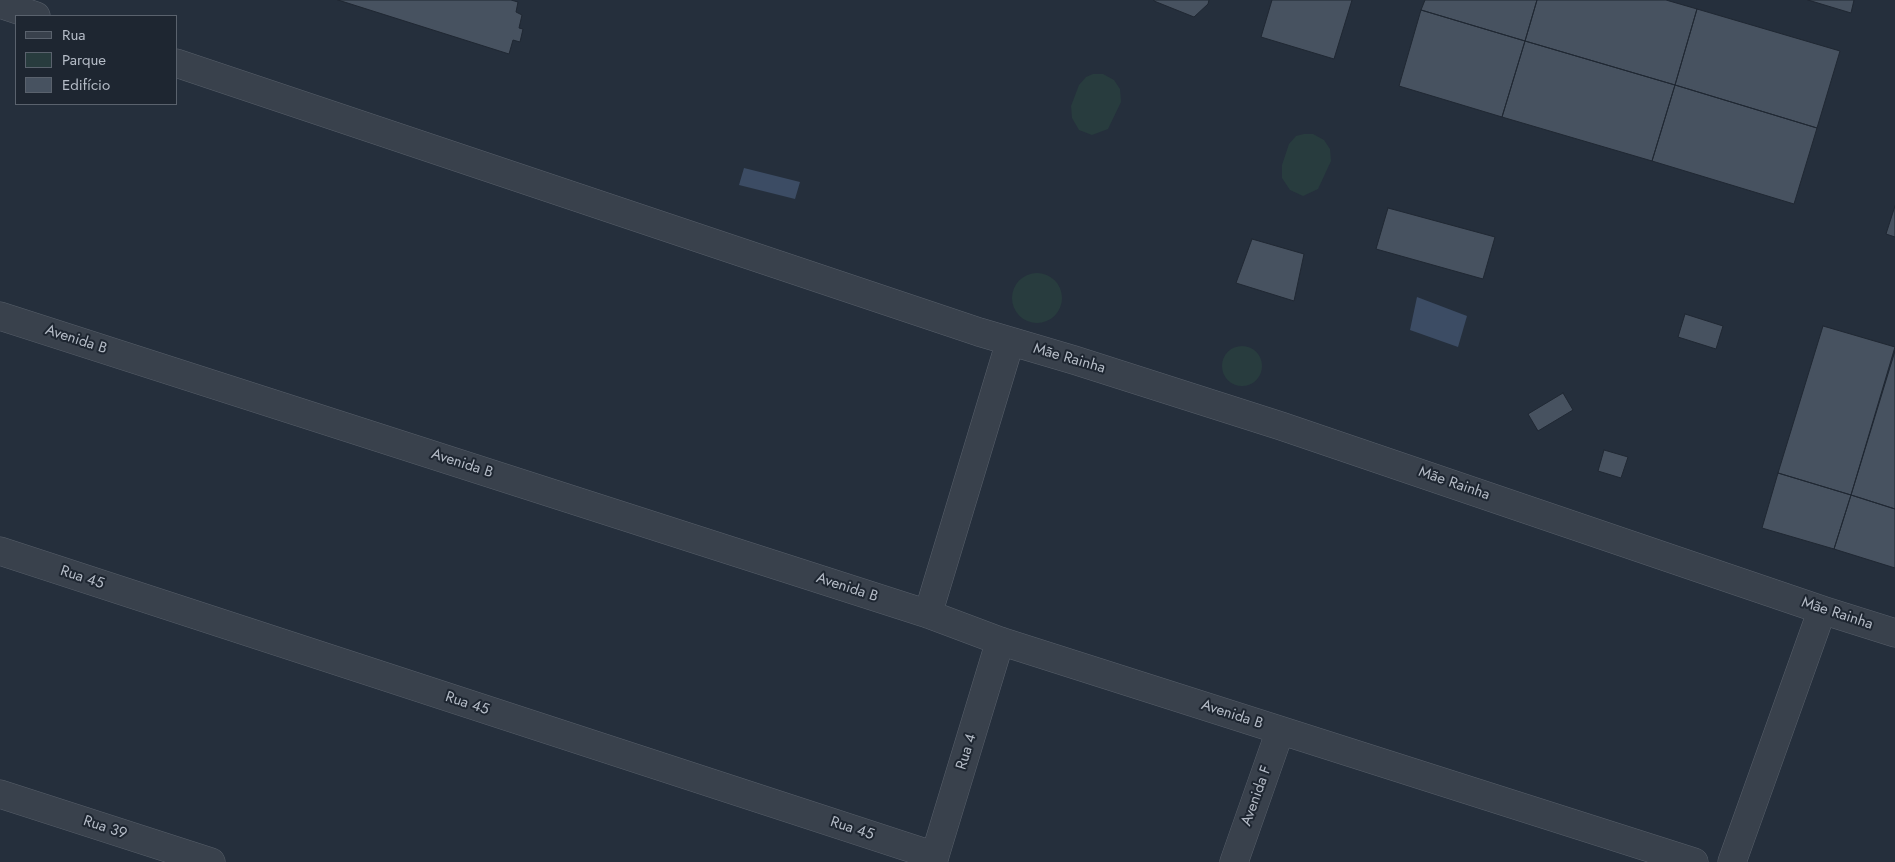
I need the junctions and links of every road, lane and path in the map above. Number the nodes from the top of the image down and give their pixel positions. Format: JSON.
{"nodes":[{"id":1,"x":0,"y":4,"type":"edge"},
{"id":2,"x":33,"y":15,"type":"edge"},
{"id":3,"x":178,"y":64,"type":"edge"},
{"id":4,"x":0,"y":316,"type":"edge"},
{"id":5,"x":1010,"y":342,"type":"junction"},
{"id":6,"x":0,"y":551,"type":"edge"},
{"id":7,"x":1822,"y":610,"type":"junction"},
{"id":8,"x":928,"y":614,"type":"junction"},
{"id":9,"x":1895,"y":633,"type":"edge"},
{"id":10,"x":1000,"y":641,"type":"junction"},
{"id":11,"x":1280,"y":731,"type":"junction"},
{"id":12,"x":0,"y":794,"type":"edge"},
{"id":13,"x":934,"y":859,"type":"edge"},
{"id":14,"x":211,"y":862,"type":"edge"},
{"id":15,"x":1234,"y":862,"type":"edge"},
{"id":16,"x":1694,"y":862,"type":"edge"},
{"id":17,"x":1732,"y":862,"type":"edge"}],
"edges":[{"from":1,"to":2,"type":"street"},
{"from":3,"to":5,"type":"street","name":"Mãe Rainha"},
{"from":4,"to":8,"type":"street","name":"Avenida B"},
{"from":5,"to":7,"type":"street","name":"Mãe Rainha"},
{"from":5,"to":8,"type":"street"},
{"from":6,"to":13,"type":"street","name":"Rua 45"},
{"from":7,"to":9,"type":"street","name":"Mãe Rainha"},
{"from":7,"to":17,"type":"street"},
{"from":8,"to":10,"type":"street","name":"Avenida B"},
{"from":10,"to":11,"type":"street","name":"Avenida B"},
{"from":10,"to":13,"type":"street","name":"Rua 4"},
{"from":11,"to":15,"type":"street","name":"Avenida F"},
{"from":11,"to":16,"type":"street","name":"Avenida B"},
{"from":12,"to":14,"type":"street","name":"Rua 39"}]}
